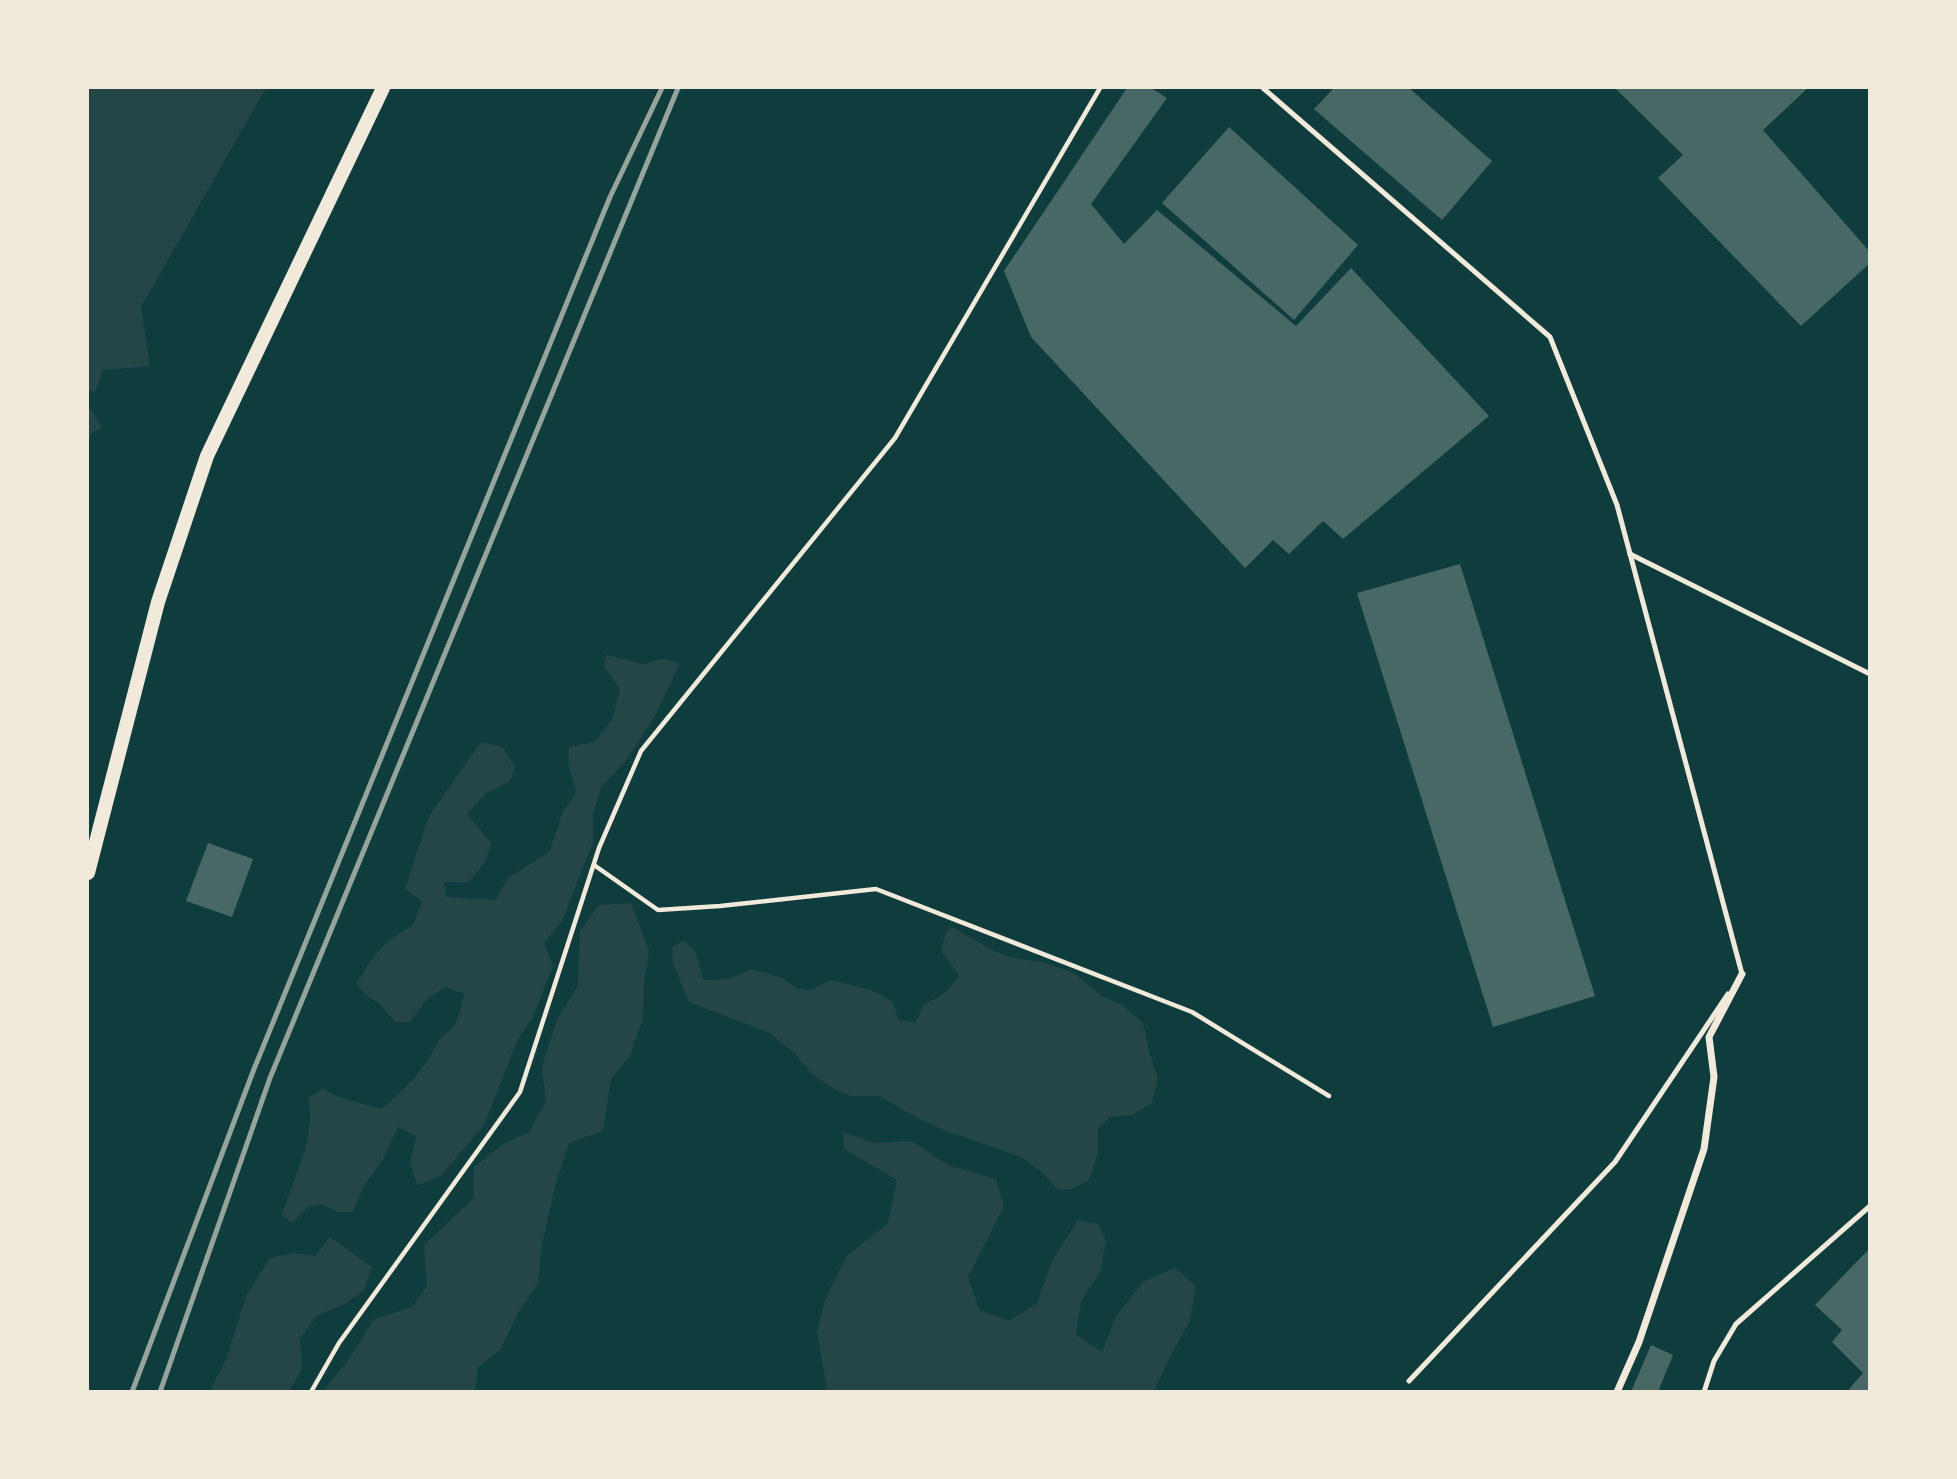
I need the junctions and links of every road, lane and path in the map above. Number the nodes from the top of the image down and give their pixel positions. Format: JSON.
{"nodes":[{"id":1,"x":383,"y":88,"type":"edge"},
{"id":2,"x":1100,"y":88,"type":"edge"},
{"id":3,"x":1263,"y":88,"type":"edge"},
{"id":4,"x":1630,"y":554,"type":"junction"},
{"id":5,"x":1870,"y":675,"type":"edge"},
{"id":6,"x":594,"y":865,"type":"junction"},
{"id":7,"x":88,"y":873,"type":"edge"},
{"id":8,"x":1742,"y":974,"type":"junction"},
{"id":9,"x":1329,"y":1096,"type":"dead end"},
{"id":10,"x":1870,"y":1206,"type":"edge"},
{"id":11,"x":1409,"y":1381,"type":"dead end"},
{"id":12,"x":312,"y":1391,"type":"edge"},
{"id":13,"x":1618,"y":1391,"type":"edge"},
{"id":14,"x":1704,"y":1391,"type":"edge"}],
"edges":[{"from":1,"to":7,"type":"main road"},
{"from":2,"to":6,"type":"path"},
{"from":3,"to":4,"type":"lane"},
{"from":4,"to":5,"type":"lane"},
{"from":4,"to":8,"type":"lane"},
{"from":6,"to":9,"type":"path"},
{"from":6,"to":12,"type":"path"},
{"from":8,"to":11,"type":"lane"},
{"from":8,"to":13,"type":"street"},
{"from":10,"to":14,"type":"lane"}]}
